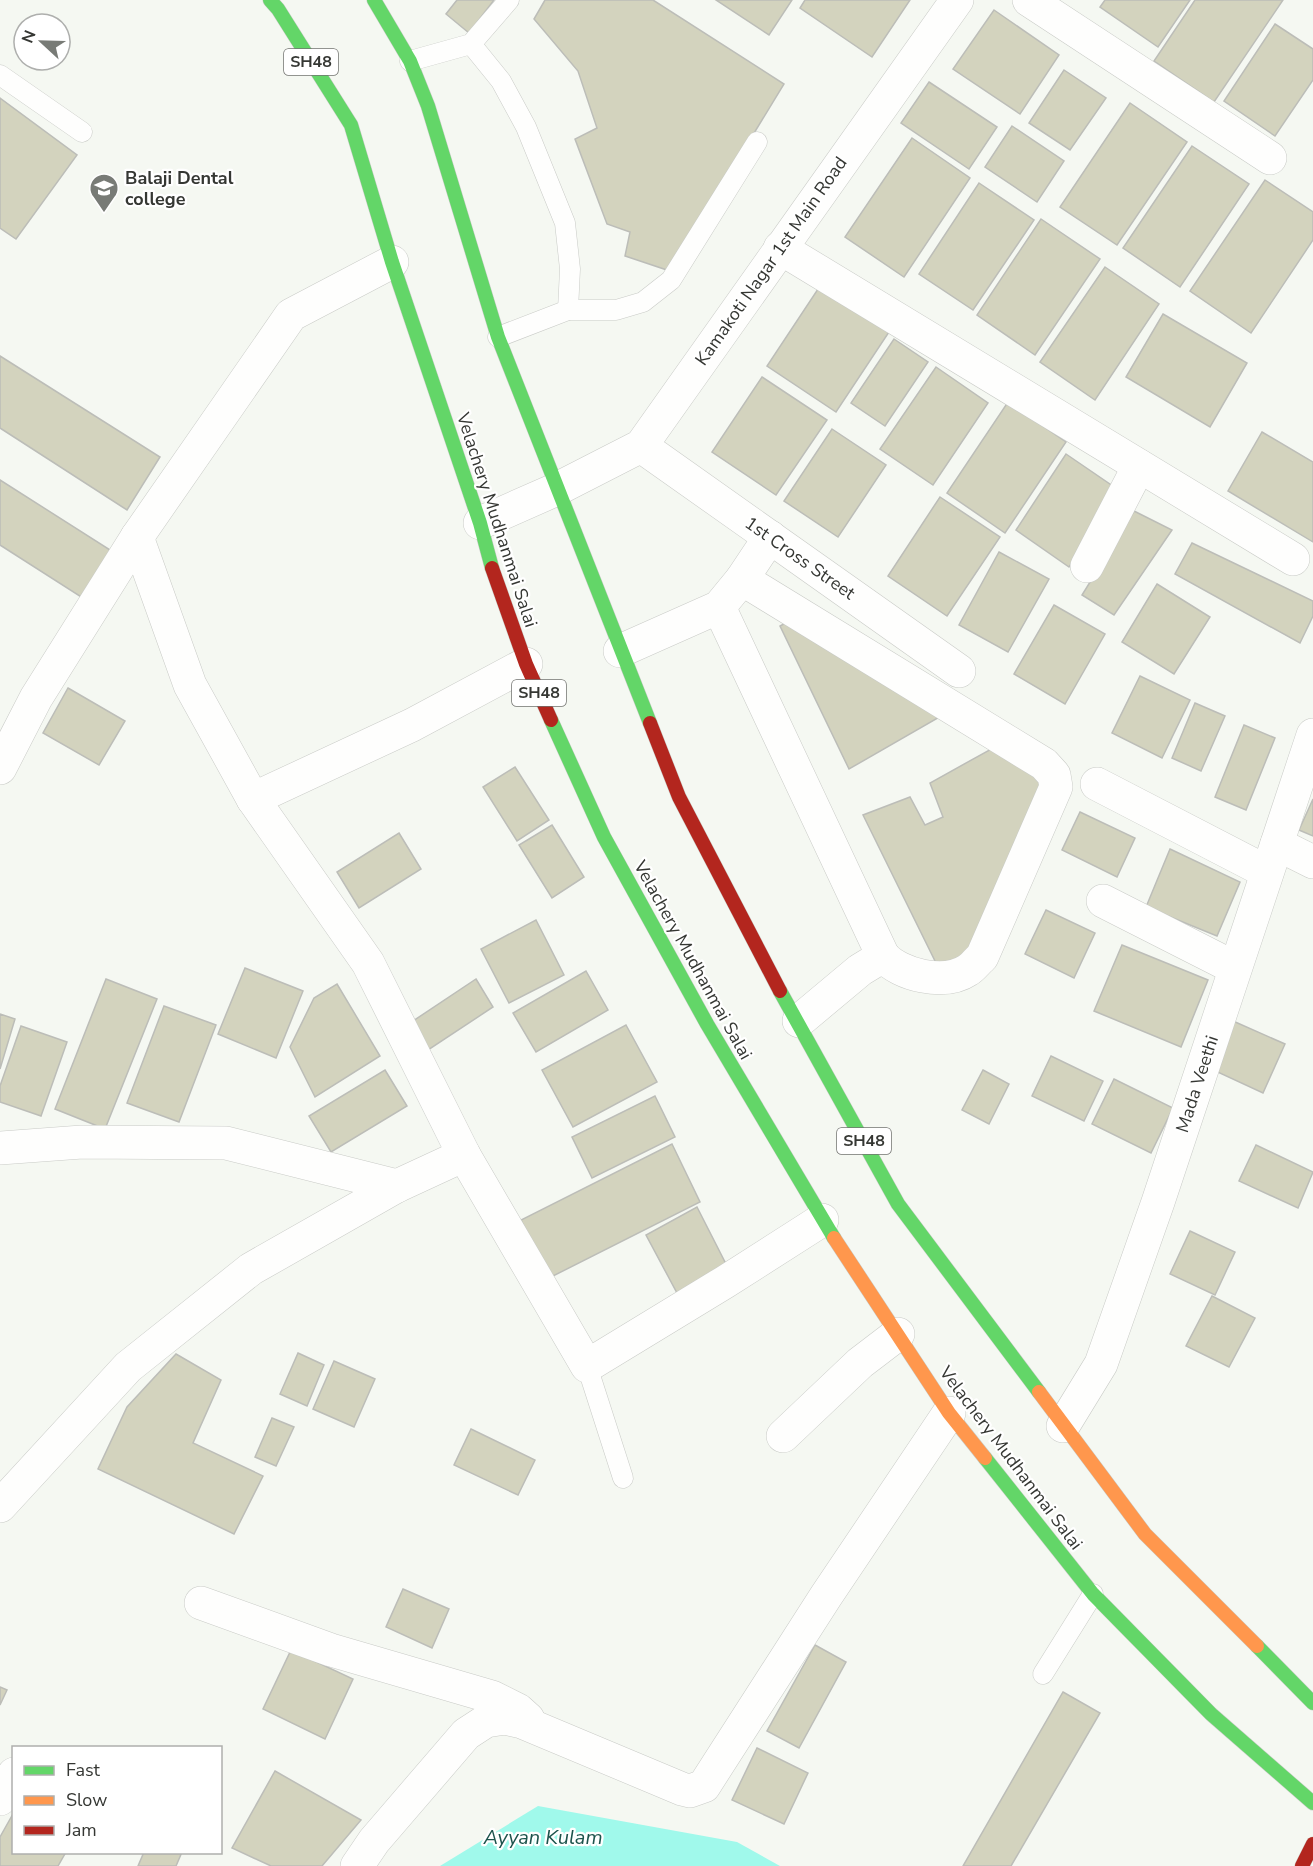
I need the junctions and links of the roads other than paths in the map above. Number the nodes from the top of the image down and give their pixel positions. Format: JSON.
{"nodes":[{"id":1,"x":270,"y":0,"type":"edge"},
{"id":2,"x":374,"y":0,"type":"edge"},
{"id":3,"x":509,"y":0,"type":"edge"},
{"id":4,"x":957,"y":0,"type":"edge"},
{"id":5,"x":1029,"y":0,"type":"edge"},
{"id":6,"x":471,"y":44,"type":"junction"},
{"id":7,"x":410,"y":62,"type":"junction"},
{"id":8,"x":0,"y":75,"type":"edge"},
{"id":9,"x":82,"y":132,"type":"dead end"},
{"id":10,"x":758,"y":142,"type":"dead end"},
{"id":11,"x":1270,"y":158,"type":"dead end"},
{"id":12,"x":780,"y":248,"type":"junction"},
{"id":13,"x":392,"y":262,"type":"junction"},
{"id":14,"x":568,"y":310,"type":"junction"},
{"id":15,"x":498,"y":337,"type":"junction"},
{"id":16,"x":641,"y":446,"type":"junction"},
{"id":17,"x":1139,"y":465,"type":"junction"},
{"id":18,"x":557,"y":489,"type":"junction"},
{"id":19,"x":480,"y":523,"type":"junction"},
{"id":20,"x":137,"y":537,"type":"junction"},
{"id":21,"x":770,"y":537,"type":"junction"},
{"id":22,"x":1293,"y":559,"type":"dead end"},
{"id":23,"x":1087,"y":566,"type":"dead end"},
{"id":24,"x":742,"y":579,"type":"junction"},
{"id":25,"x":719,"y":607,"type":"junction"},
{"id":26,"x":620,"y":651,"type":"junction"},
{"id":27,"x":526,"y":664,"type":"junction"},
{"id":28,"x":959,"y":671,"type":"dead end"},
{"id":29,"x":1310,"y":752,"type":"edge"},
{"id":30,"x":0,"y":768,"type":"edge"},
{"id":31,"x":1097,"y":784,"type":"dead end"},
{"id":32,"x":253,"y":799,"type":"junction"},
{"id":33,"x":1272,"y":858,"type":"junction"},
{"id":34,"x":1313,"y":862,"type":"edge"},
{"id":35,"x":1103,"y":901,"type":"dead end"},
{"id":36,"x":883,"y":956,"type":"junction"},
{"id":37,"x":1235,"y":968,"type":"junction"},
{"id":38,"x":799,"y":1022,"type":"junction"},
{"id":39,"x":0,"y":1148,"type":"edge"},
{"id":40,"x":464,"y":1155,"type":"junction"},
{"id":41,"x":397,"y":1186,"type":"junction"},
{"id":42,"x":822,"y":1220,"type":"junction"},
{"id":43,"x":898,"y":1334,"type":"junction"},
{"id":44,"x":587,"y":1366,"type":"junction"},
{"id":45,"x":949,"y":1413,"type":"junction"},
{"id":46,"x":1063,"y":1426,"type":"junction"},
{"id":47,"x":783,"y":1436,"type":"dead end"},
{"id":48,"x":623,"y":1478,"type":"dead end"},
{"id":49,"x":0,"y":1506,"type":"edge"},
{"id":50,"x":1093,"y":1594,"type":"junction"},
{"id":51,"x":201,"y":1604,"type":"dead end"},
{"id":52,"x":1043,"y":1674,"type":"dead end"},
{"id":53,"x":1313,"y":1703,"type":"edge"},
{"id":54,"x":538,"y":1728,"type":"junction"},
{"id":55,"x":12,"y":1778,"type":"edge"},
{"id":56,"x":0,"y":1799,"type":"edge"},
{"id":57,"x":1313,"y":1803,"type":"edge"},
{"id":58,"x":1313,"y":1844,"type":"edge"},
{"id":59,"x":357,"y":1866,"type":"edge"},
{"id":60,"x":1302,"y":1866,"type":"edge"}],
"edges":[{"from":1,"to":13,"type":"main road","name":"Velachery Mudhanmai Salai","number":"SH48"},
{"from":2,"to":7,"type":"main road","number":"SH48"},
{"from":3,"to":6,"type":"lane"},
{"from":4,"to":12,"type":"street","name":"Kamakoti Nagar 1st Main Road"},
{"from":5,"to":11,"type":"street"},
{"from":6,"to":7,"type":"lane"},
{"from":6,"to":14,"type":"lane"},
{"from":7,"to":15,"type":"main road","number":"SH48"},
{"from":8,"to":9,"type":"lane"},
{"from":10,"to":14,"type":"lane"},
{"from":12,"to":16,"type":"street","name":"Kamakoti Nagar 1st Main Road"},
{"from":12,"to":17,"type":"street"},
{"from":13,"to":19,"type":"main road","name":"Velachery Mudhanmai Salai","number":"SH48"},
{"from":13,"to":20,"type":"street"},
{"from":14,"to":15,"type":"lane"},
{"from":15,"to":18,"type":"main road","number":"SH48"},
{"from":16,"to":18,"type":"street","name":"Kamakoti Nagar 1st Main Road"},
{"from":16,"to":21,"type":"street","name":"1st Cross Street"},
{"from":17,"to":22,"type":"street"},
{"from":17,"to":23,"type":"street"},
{"from":18,"to":19,"type":"street","name":"Kamakoti Nagar 1st Main Road"},
{"from":18,"to":26,"type":"main road","number":"SH48"},
{"from":19,"to":27,"type":"main road","name":"Velachery Mudhanmai Salai","number":"SH48"},
{"from":20,"to":30,"type":"street"},
{"from":20,"to":32,"type":"street"},
{"from":21,"to":24,"type":"street"},
{"from":21,"to":28,"type":"street","name":"1st Cross Street"},
{"from":24,"to":25,"type":"street"},
{"from":24,"to":36,"type":"street"},
{"from":25,"to":26,"type":"street"},
{"from":25,"to":36,"type":"street"},
{"from":26,"to":38,"type":"main road","number":"SH48"},
{"from":27,"to":32,"type":"street"},
{"from":27,"to":42,"type":"main road","name":"Velachery Mudhanmai Salai","number":"SH48"},
{"from":29,"to":33,"type":"street","name":"Mada Veethi"},
{"from":31,"to":33,"type":"street"},
{"from":32,"to":40,"type":"street"},
{"from":33,"to":34,"type":"street"},
{"from":33,"to":37,"type":"street","name":"Mada Veethi"},
{"from":35,"to":37,"type":"street"},
{"from":36,"to":38,"type":"street"},
{"from":37,"to":46,"type":"street","name":"Mada Veethi"},
{"from":38,"to":46,"type":"main road","number":"SH48"},
{"from":39,"to":41,"type":"street"},
{"from":40,"to":41,"type":"street"},
{"from":40,"to":44,"type":"street"},
{"from":41,"to":49,"type":"street"},
{"from":42,"to":43,"type":"main road","name":"Velachery Mudhanmai Salai","number":"SH48"},
{"from":42,"to":44,"type":"street"},
{"from":43,"to":45,"type":"main road","name":"Velachery Mudhanmai Salai","number":"SH48"},
{"from":43,"to":47,"type":"street"},
{"from":44,"to":48,"type":"lane"},
{"from":45,"to":50,"type":"main road","name":"Velachery Mudhanmai Salai","number":"SH48"},
{"from":45,"to":54,"type":"street"},
{"from":46,"to":53,"type":"main road","number":"SH48"},
{"from":50,"to":52,"type":"lane"},
{"from":50,"to":57,"type":"main road","name":"Velachery Mudhanmai Salai","number":"SH48"},
{"from":51,"to":54,"type":"street"},
{"from":54,"to":59,"type":"street"},
{"from":55,"to":56,"type":"street"},
{"from":58,"to":60,"type":"main road"}]}
